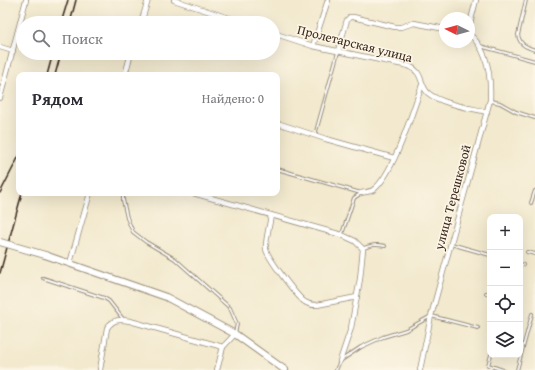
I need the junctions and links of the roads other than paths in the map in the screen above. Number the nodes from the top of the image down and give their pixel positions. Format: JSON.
{"nodes":[{"id":1,"x":26,"y":0,"type":"edge"},
{"id":2,"x":148,"y":0,"type":"edge"},
{"id":3,"x":174,"y":0,"type":"edge"},
{"id":4,"x":328,"y":0,"type":"edge"},
{"id":5,"x":476,"y":0,"type":"edge"},
{"id":6,"x":526,"y":0,"type":"edge"},
{"id":7,"x":473,"y":12,"type":"edge"},
{"id":8,"x":22,"y":16,"type":"edge"},
{"id":9,"x":143,"y":16,"type":"edge"},
{"id":10,"x":223,"y":16,"type":"edge"},
{"id":11,"x":439,"y":28,"type":"edge"},
{"id":12,"x":280,"y":35,"type":"edge"},
{"id":13,"x":16,"y":36,"type":"edge"},
{"id":14,"x":475,"y":41,"type":"edge"},
{"id":15,"x":313,"y":46,"type":"junction"},
{"id":16,"x":480,"y":46,"type":"junction"},
{"id":17,"x":0,"y":47,"type":"edge"},
{"id":18,"x":535,"y":50,"type":"edge"},
{"id":19,"x":12,"y":51,"type":"junction"},
{"id":20,"x":338,"y":51,"type":"junction"},
{"id":21,"x":129,"y":60,"type":"edge"},
{"id":22,"x":535,"y":61,"type":"edge"},
{"id":23,"x":125,"y":72,"type":"edge"},
{"id":24,"x":423,"y":84,"type":"junction"},
{"id":25,"x":0,"y":98,"type":"edge"},
{"id":26,"x":490,"y":100,"type":"junction"},
{"id":27,"x":487,"y":112,"type":"junction"},
{"id":28,"x":535,"y":118,"type":"edge"},
{"id":29,"x":280,"y":124,"type":"edge"},
{"id":30,"x":315,"y":135,"type":"junction"},
{"id":31,"x":394,"y":158,"type":"junction"},
{"id":32,"x":280,"y":170,"type":"edge"},
{"id":33,"x":535,"y":191,"type":"edge"},
{"id":34,"x":361,"y":193,"type":"junction"},
{"id":35,"x":89,"y":196,"type":"edge"},
{"id":36,"x":123,"y":196,"type":"edge"},
{"id":37,"x":204,"y":196,"type":"edge"},
{"id":38,"x":531,"y":203,"type":"dead end"},
{"id":39,"x":271,"y":215,"type":"junction"},
{"id":40,"x":342,"y":235,"type":"junction"},
{"id":41,"x":0,"y":242,"type":"edge"},
{"id":42,"x":450,"y":244,"type":"junction"},
{"id":43,"x":385,"y":246,"type":"dead end"},
{"id":44,"x":363,"y":249,"type":"junction"},
{"id":45,"x":527,"y":252,"type":"dead end"},
{"id":46,"x":487,"y":254,"type":"edge"},
{"id":47,"x":535,"y":254,"type":"edge"},
{"id":48,"x":70,"y":263,"type":"junction"},
{"id":49,"x":43,"y":278,"type":"dead end"},
{"id":50,"x":357,"y":298,"type":"junction"},
{"id":51,"x":532,"y":314,"type":"dead end"},
{"id":52,"x":431,"y":316,"type":"junction"},
{"id":53,"x":124,"y":320,"type":"junction"},
{"id":54,"x":478,"y":328,"type":"dead end"},
{"id":55,"x":235,"y":334,"type":"junction"},
{"id":56,"x":223,"y":347,"type":"junction"},
{"id":57,"x":490,"y":358,"type":"edge"},
{"id":58,"x":340,"y":361,"type":"junction"},
{"id":59,"x":100,"y":370,"type":"edge"},
{"id":60,"x":217,"y":370,"type":"edge"},
{"id":61,"x":285,"y":370,"type":"edge"},
{"id":62,"x":336,"y":370,"type":"edge"},
{"id":63,"x":420,"y":370,"type":"edge"},
{"id":64,"x":503,"y":370,"type":"edge"},
{"id":65,"x":516,"y":370,"type":"edge"}],
"edges":[{"from":1,"to":8,"type":"street"},
{"from":2,"to":9,"type":"street"},
{"from":3,"to":10,"type":"street"},
{"from":4,"to":15,"type":"street"},
{"from":5,"to":7,"type":"street"},
{"from":6,"to":18,"type":"lane"},
{"from":11,"to":20,"type":"street"},
{"from":12,"to":15,"type":"street","name":"Пролетарская улица"},
{"from":13,"to":19,"type":"street"},
{"from":14,"to":16,"type":"street","name":"улица Терешковой"},
{"from":15,"to":20,"type":"street","name":"Пролетарская улица"},
{"from":16,"to":22,"type":"lane"},
{"from":16,"to":26,"type":"street","name":"улица Терешковой"},
{"from":17,"to":19,"type":"street"},
{"from":19,"to":25,"type":"street"},
{"from":20,"to":24,"type":"street","name":"Пролетарская улица"},
{"from":20,"to":30,"type":"lane"},
{"from":21,"to":23,"type":"street"},
{"from":24,"to":27,"type":"street","name":"Пролетарская улица"},
{"from":24,"to":31,"type":"street"},
{"from":26,"to":27,"type":"street","name":"улица Терешковой"},
{"from":26,"to":28,"type":"lane"},
{"from":27,"to":42,"type":"street","name":"улица Терешковой"},
{"from":29,"to":30,"type":"street"},
{"from":30,"to":31,"type":"street"},
{"from":31,"to":34,"type":"street"},
{"from":32,"to":34,"type":"lane"},
{"from":33,"to":38,"type":"lane"},
{"from":34,"to":40,"type":"lane"},
{"from":35,"to":48,"type":"street"},
{"from":36,"to":55,"type":"lane"},
{"from":37,"to":39,"type":"street"},
{"from":39,"to":40,"type":"street"},
{"from":39,"to":50,"type":"street"},
{"from":40,"to":44,"type":"street"},
{"from":41,"to":48,"type":"street","bridge":true},
{"from":42,"to":46,"type":"lane"},
{"from":42,"to":52,"type":"street","name":"улица Терешковой"},
{"from":43,"to":44,"type":"lane"},
{"from":44,"to":50,"type":"street"},
{"from":45,"to":47,"type":"lane"},
{"from":48,"to":55,"type":"street"},
{"from":49,"to":53,"type":"lane"},
{"from":50,"to":58,"type":"street"},
{"from":51,"to":65,"type":"lane"},
{"from":52,"to":54,"type":"lane"},
{"from":52,"to":58,"type":"lane"},
{"from":52,"to":63,"type":"street","name":"улица Терешковой"},
{"from":53,"to":56,"type":"street"},
{"from":53,"to":59,"type":"street"},
{"from":55,"to":56,"type":"street"},
{"from":55,"to":61,"type":"street"},
{"from":56,"to":60,"type":"street"},
{"from":57,"to":64,"type":"lane"},
{"from":58,"to":62,"type":"lane"}]}
